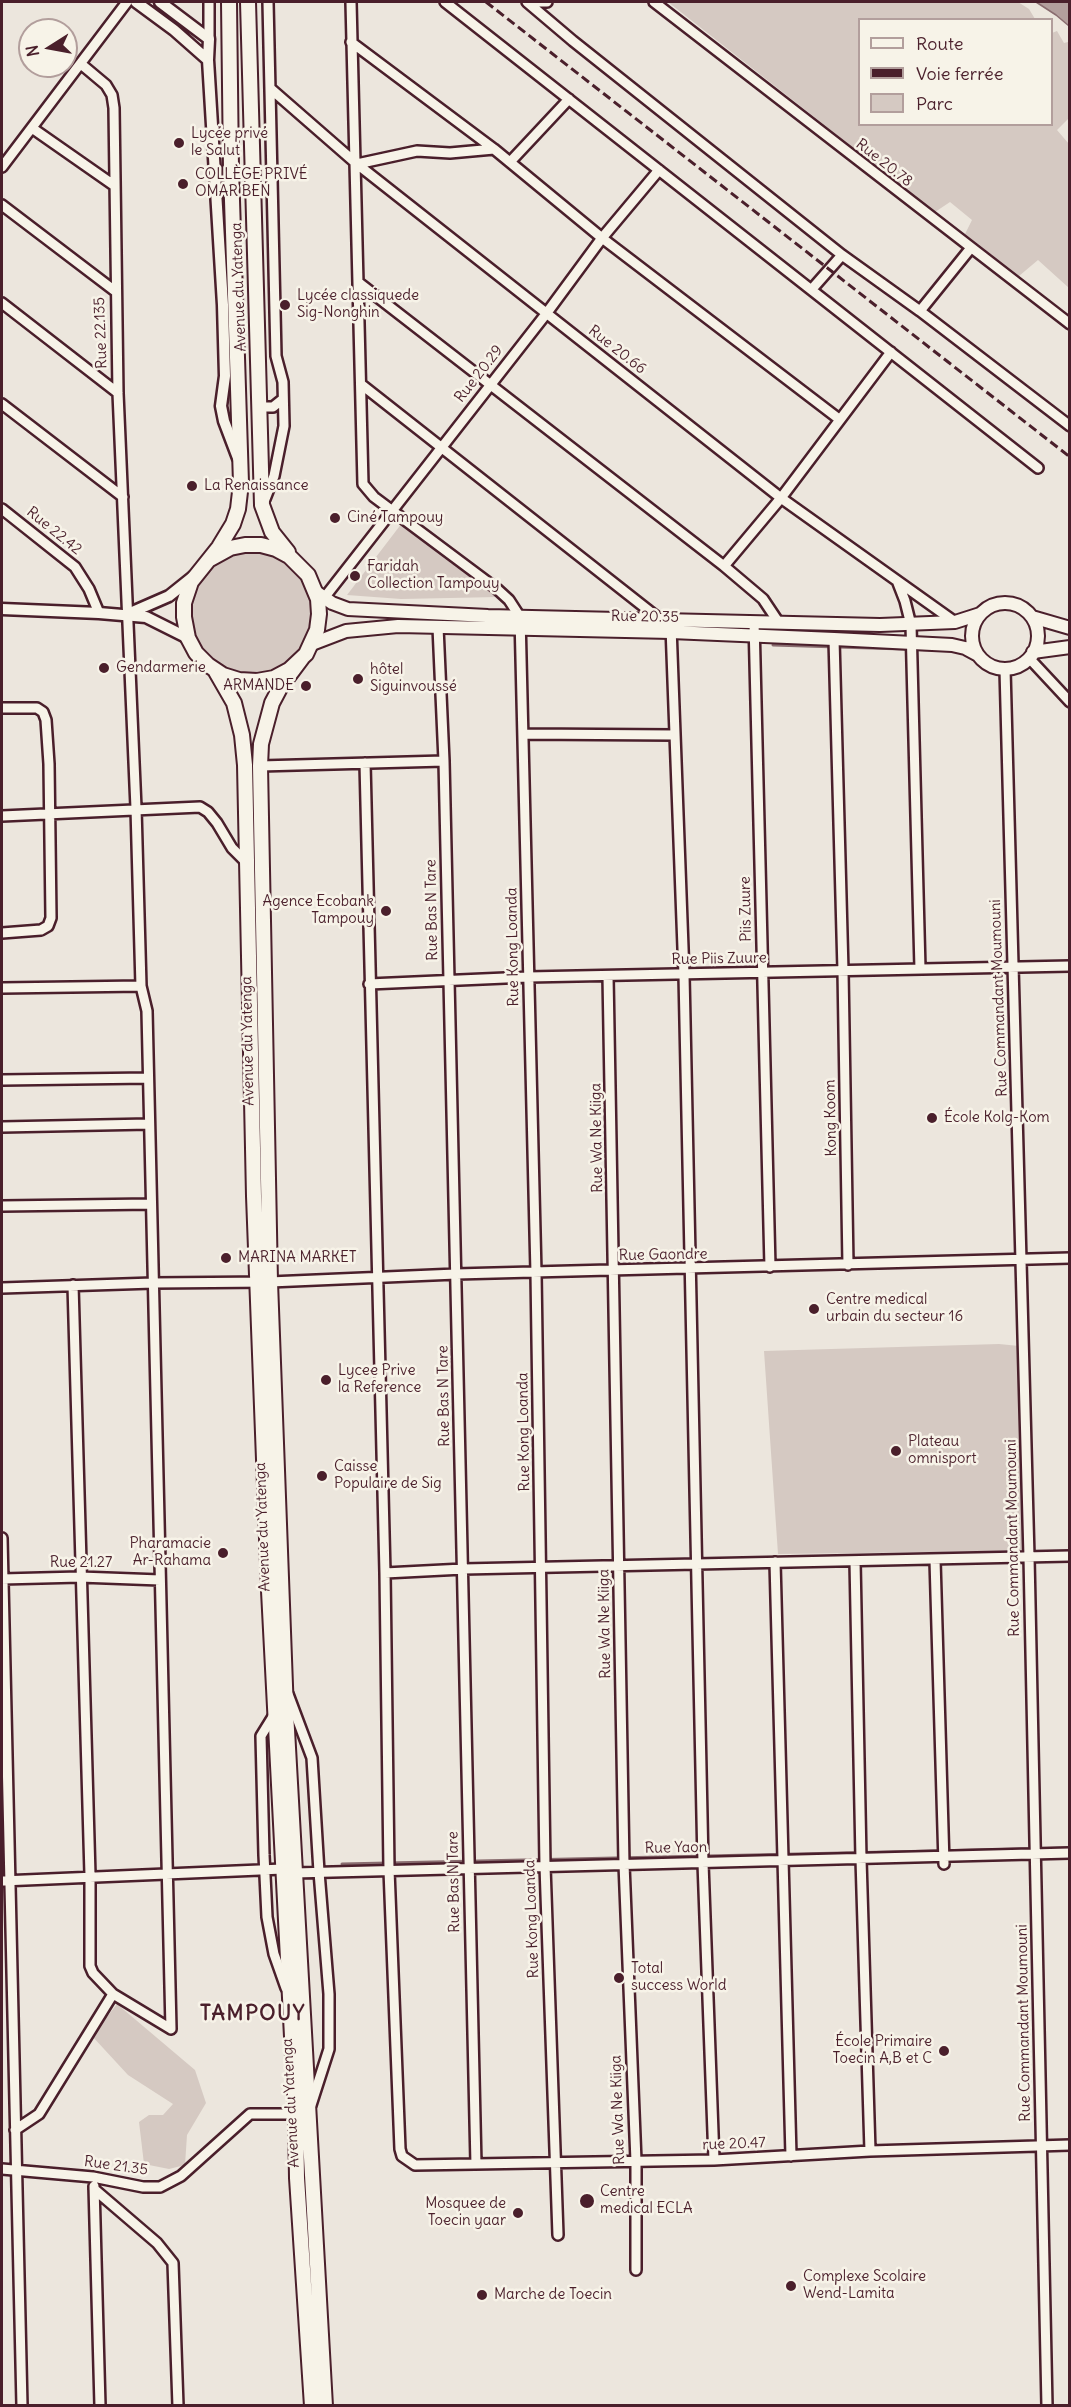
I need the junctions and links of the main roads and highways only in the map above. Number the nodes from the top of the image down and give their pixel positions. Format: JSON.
{"nodes":[{"id":1,"x":229,"y":2,"type":"edge"},
{"id":2,"x":248,"y":2,"type":"edge"},
{"id":3,"x":210,"y":559,"type":"junction"},
{"id":4,"x":295,"y":561,"type":"junction"},
{"id":5,"x":320,"y":595,"type":"junction"},
{"id":6,"x":980,"y":614,"type":"junction"},
{"id":7,"x":1032,"y":618,"type":"junction"},
{"id":8,"x":520,"y":623,"type":"junction"},
{"id":9,"x":1070,"y":628,"type":"edge"},
{"id":10,"x":755,"y":629,"type":"junction"},
{"id":11,"x":312,"y":644,"type":"junction"},
{"id":12,"x":1070,"y":647,"type":"edge"},
{"id":13,"x":978,"y":655,"type":"junction"},
{"id":14,"x":1031,"y":655,"type":"junction"},
{"id":15,"x":302,"y":658,"type":"junction"},
{"id":16,"x":215,"y":670,"type":"junction"},
{"id":17,"x":256,"y":918,"type":"junction"},
{"id":18,"x":264,"y":1282,"type":"junction"},
{"id":19,"x":289,"y":1871,"type":"junction"},
{"id":20,"x":302,"y":2114,"type":"junction"},
{"id":21,"x":312,"y":2406,"type":"edge"},
{"id":22,"x":325,"y":2406,"type":"edge"}],
"edges":[{"from":1,"to":3,"type":"main road","name":"Avenue du Yatenga"},
{"from":2,"to":4,"type":"main road","name":"Avenue du Yatenga"},
{"from":3,"to":4,"type":"main road"},
{"from":3,"to":16,"type":"main road"},
{"from":4,"to":5,"type":"main road"},
{"from":5,"to":8,"type":"main road","name":"Rue 20.35"},
{"from":5,"to":11,"type":"main road"},
{"from":6,"to":7,"type":"main road"},
{"from":6,"to":10,"type":"main road","name":"Rue 20.35"},
{"from":6,"to":13,"type":"main road"},
{"from":7,"to":9,"type":"main road"},
{"from":7,"to":14,"type":"main road"},
{"from":8,"to":10,"type":"main road","name":"Rue 20.35"},
{"from":8,"to":11,"type":"main road","name":"Rue 20.35"},
{"from":10,"to":13,"type":"main road","name":"Rue 20.35"},
{"from":11,"to":15,"type":"main road"},
{"from":12,"to":14,"type":"main road"},
{"from":13,"to":14,"type":"main road"},
{"from":15,"to":16,"type":"main road"},
{"from":15,"to":17,"type":"main road","name":"Avenue du Yatenga"},
{"from":16,"to":17,"type":"main road","name":"Avenue du Yatenga"},
{"from":17,"to":18,"type":"main road","name":"Avenue du Yatenga"},
{"from":18,"to":19,"type":"main road","name":"Avenue du Yatenga"},
{"from":18,"to":19,"type":"main road","name":"Avenue du Yatenga"},
{"from":19,"to":20,"type":"main road","name":"Avenue du Yatenga"},
{"from":19,"to":20,"type":"main road","name":"Avenue du Yatenga"},
{"from":20,"to":21,"type":"main road","name":"Avenue du Yatenga"},
{"from":20,"to":22,"type":"main road","name":"Avenue du Yatenga"}]}
